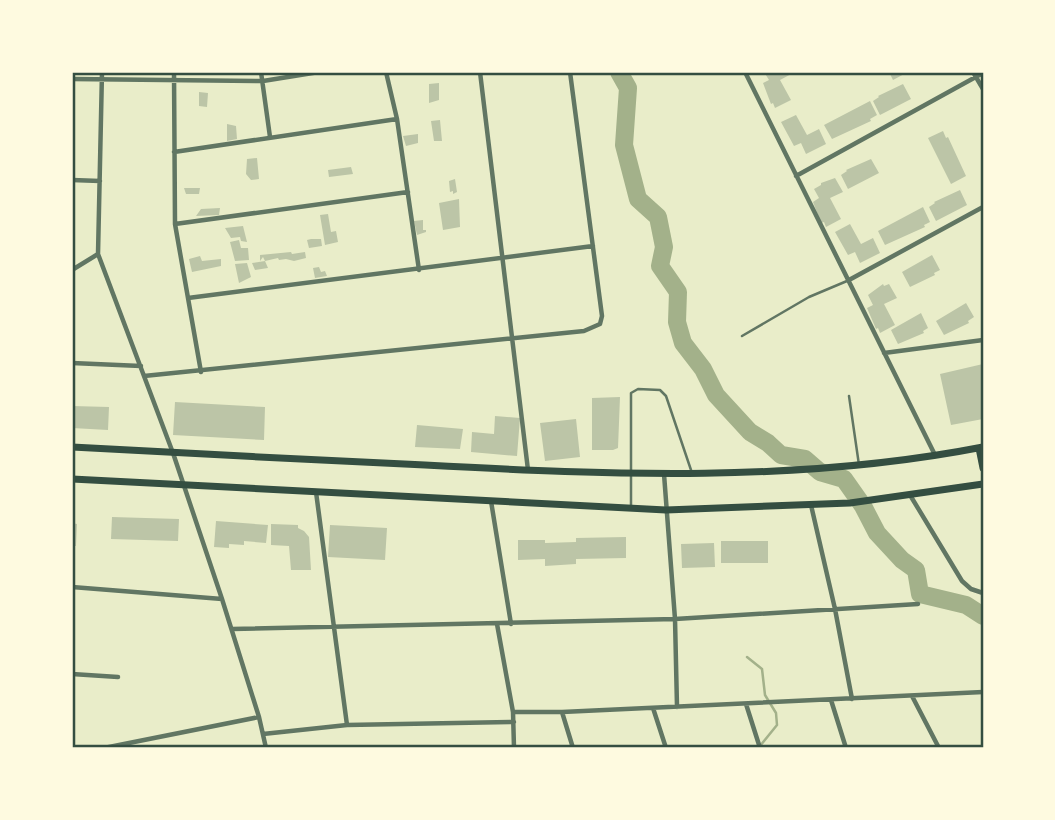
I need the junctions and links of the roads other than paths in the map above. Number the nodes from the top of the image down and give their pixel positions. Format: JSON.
{"nodes":[{"id":1,"x":102,"y":72,"type":"edge"},
{"id":2,"x":174,"y":72,"type":"edge"},
{"id":3,"x":261,"y":72,"type":"edge"},
{"id":4,"x":319,"y":72,"type":"edge"},
{"id":5,"x":386,"y":72,"type":"edge"},
{"id":6,"x":480,"y":72,"type":"edge"},
{"id":7,"x":570,"y":72,"type":"edge"},
{"id":8,"x":745,"y":72,"type":"edge"},
{"id":9,"x":983,"y":72,"type":"edge"},
{"id":10,"x":975,"y":74,"type":"edge"},
{"id":11,"x":72,"y":79,"type":"edge"},
{"id":12,"x":102,"y":80,"type":"junction"},
{"id":13,"x":263,"y":81,"type":"junction"},
{"id":14,"x":174,"y":82,"type":"junction"},
{"id":15,"x":983,"y":89,"type":"edge"},
{"id":16,"x":397,"y":118,"type":"junction"},
{"id":17,"x":270,"y":137,"type":"junction"},
{"id":18,"x":174,"y":152,"type":"junction"},
{"id":19,"x":796,"y":176,"type":"junction"},
{"id":20,"x":72,"y":180,"type":"edge"},
{"id":21,"x":100,"y":181,"type":"junction"},
{"id":22,"x":408,"y":192,"type":"junction"},
{"id":23,"x":983,"y":207,"type":"edge"},
{"id":24,"x":175,"y":224,"type":"junction"},
{"id":25,"x":594,"y":246,"type":"junction"},
{"id":26,"x":98,"y":254,"type":"junction"},
{"id":27,"x":503,"y":258,"type":"junction"},
{"id":28,"x":72,"y":270,"type":"edge"},
{"id":29,"x":419,"y":270,"type":"junction"},
{"id":30,"x":848,"y":281,"type":"junction"},
{"id":31,"x":188,"y":298,"type":"junction"},
{"id":32,"x":742,"y":336,"type":"dead end"},
{"id":33,"x":514,"y":338,"type":"junction"},
{"id":34,"x":983,"y":340,"type":"edge"},
{"id":35,"x":884,"y":353,"type":"junction"},
{"id":36,"x":72,"y":363,"type":"edge"},
{"id":37,"x":141,"y":366,"type":"junction"},
{"id":38,"x":201,"y":372,"type":"junction"},
{"id":39,"x":144,"y":376,"type":"junction"},
{"id":40,"x":849,"y":396,"type":"dead end"},
{"id":41,"x":72,"y":447,"type":"edge"},
{"id":42,"x":981,"y":447,"type":"edge"},
{"id":43,"x":173,"y":453,"type":"junction"},
{"id":44,"x":935,"y":455,"type":"junction"},
{"id":45,"x":859,"y":465,"type":"junction"},
{"id":46,"x":983,"y":468,"type":"edge"},
{"id":47,"x":528,"y":472,"type":"junction"},
{"id":48,"x":631,"y":473,"type":"junction"},
{"id":49,"x":664,"y":473,"type":"junction"},
{"id":50,"x":692,"y":473,"type":"junction"},
{"id":51,"x":72,"y":480,"type":"edge"},
{"id":52,"x":183,"y":484,"type":"junction"},
{"id":53,"x":983,"y":484,"type":"edge"},
{"id":54,"x":316,"y":492,"type":"junction"},
{"id":55,"x":910,"y":494,"type":"junction"},
{"id":56,"x":491,"y":501,"type":"junction"},
{"id":57,"x":811,"y":505,"type":"junction"},
{"id":58,"x":631,"y":508,"type":"junction"},
{"id":59,"x":666,"y":510,"type":"junction"},
{"id":60,"x":72,"y":587,"type":"edge"},
{"id":61,"x":983,"y":593,"type":"edge"},
{"id":62,"x":222,"y":599,"type":"junction"},
{"id":63,"x":918,"y":604,"type":"dead end"},
{"id":64,"x":835,"y":609,"type":"junction"},
{"id":65,"x":675,"y":618,"type":"junction"},
{"id":66,"x":497,"y":624,"type":"junction"},
{"id":67,"x":511,"y":624,"type":"junction"},
{"id":68,"x":334,"y":628,"type":"junction"},
{"id":69,"x":232,"y":629,"type":"junction"},
{"id":70,"x":72,"y":674,"type":"edge"},
{"id":71,"x":118,"y":677,"type":"dead end"},
{"id":72,"x":983,"y":691,"type":"edge"},
{"id":73,"x":912,"y":696,"type":"junction"},
{"id":74,"x":852,"y":699,"type":"junction"},
{"id":75,"x":831,"y":700,"type":"junction"},
{"id":76,"x":746,"y":704,"type":"junction"},
{"id":77,"x":677,"y":707,"type":"junction"},
{"id":78,"x":653,"y":708,"type":"junction"},
{"id":79,"x":513,"y":712,"type":"junction"},
{"id":80,"x":562,"y":712,"type":"junction"},
{"id":81,"x":259,"y":718,"type":"junction"},
{"id":82,"x":514,"y":722,"type":"junction"},
{"id":83,"x":347,"y":725,"type":"junction"},
{"id":84,"x":263,"y":734,"type":"junction"},
{"id":85,"x":104,"y":748,"type":"edge"},
{"id":86,"x":266,"y":748,"type":"edge"},
{"id":87,"x":514,"y":748,"type":"edge"},
{"id":88,"x":573,"y":748,"type":"edge"},
{"id":89,"x":666,"y":748,"type":"edge"},
{"id":90,"x":760,"y":748,"type":"edge"},
{"id":91,"x":846,"y":748,"type":"edge"},
{"id":92,"x":939,"y":748,"type":"edge"}],
"edges":[{"from":1,"to":12,"type":"street"},
{"from":2,"to":14,"type":"street"},
{"from":3,"to":13,"type":"street"},
{"from":4,"to":13,"type":"street"},
{"from":5,"to":16,"type":"street"},
{"from":6,"to":27,"type":"street"},
{"from":7,"to":25,"type":"street"},
{"from":8,"to":19,"type":"street"},
{"from":9,"to":10,"type":"street"},
{"from":10,"to":15,"type":"street"},
{"from":10,"to":19,"type":"street"},
{"from":11,"to":12,"type":"street"},
{"from":12,"to":14,"type":"street"},
{"from":12,"to":21,"type":"street"},
{"from":13,"to":14,"type":"street"},
{"from":13,"to":17,"type":"street"},
{"from":14,"to":18,"type":"street"},
{"from":16,"to":17,"type":"street"},
{"from":16,"to":22,"type":"street"},
{"from":17,"to":18,"type":"street"},
{"from":18,"to":24,"type":"street"},
{"from":19,"to":30,"type":"street"},
{"from":20,"to":21,"type":"street"},
{"from":21,"to":26,"type":"street"},
{"from":22,"to":24,"type":"street"},
{"from":22,"to":29,"type":"street"},
{"from":23,"to":30,"type":"street"},
{"from":24,"to":31,"type":"street"},
{"from":25,"to":27,"type":"street"},
{"from":25,"to":33,"type":"street"},
{"from":26,"to":28,"type":"street"},
{"from":26,"to":37,"type":"street"},
{"from":27,"to":29,"type":"street"},
{"from":27,"to":33,"type":"street"},
{"from":29,"to":31,"type":"street"},
{"from":30,"to":32,"type":"lane"},
{"from":30,"to":35,"type":"street"},
{"from":31,"to":38,"type":"street"},
{"from":33,"to":38,"type":"street"},
{"from":33,"to":47,"type":"street"},
{"from":34,"to":35,"type":"street"},
{"from":35,"to":44,"type":"street"},
{"from":36,"to":37,"type":"street"},
{"from":37,"to":39,"type":"street"},
{"from":38,"to":39,"type":"street"},
{"from":39,"to":43,"type":"street"},
{"from":40,"to":45,"type":"lane"},
{"from":41,"to":43,"type":"main road"},
{"from":42,"to":44,"type":"main road"},
{"from":42,"to":46,"type":"main road"},
{"from":43,"to":47,"type":"main road"},
{"from":43,"to":52,"type":"street"},
{"from":44,"to":45,"type":"main road"},
{"from":45,"to":50,"type":"main road"},
{"from":47,"to":48,"type":"main road"},
{"from":48,"to":49,"type":"main road"},
{"from":48,"to":50,"type":"lane"},
{"from":48,"to":58,"type":"lane"},
{"from":49,"to":50,"type":"main road"},
{"from":49,"to":59,"type":"street"},
{"from":51,"to":52,"type":"main road"},
{"from":52,"to":54,"type":"main road"},
{"from":52,"to":62,"type":"street"},
{"from":53,"to":55,"type":"main road"},
{"from":54,"to":56,"type":"main road"},
{"from":54,"to":68,"type":"street"},
{"from":55,"to":57,"type":"main road"},
{"from":55,"to":61,"type":"street"},
{"from":56,"to":58,"type":"main road"},
{"from":56,"to":67,"type":"street"},
{"from":57,"to":59,"type":"main road"},
{"from":57,"to":64,"type":"street"},
{"from":58,"to":59,"type":"main road"},
{"from":59,"to":65,"type":"street"},
{"from":60,"to":62,"type":"street"},
{"from":62,"to":69,"type":"street"},
{"from":63,"to":64,"type":"street"},
{"from":64,"to":65,"type":"street"},
{"from":64,"to":74,"type":"street"},
{"from":65,"to":67,"type":"street"},
{"from":65,"to":77,"type":"street"},
{"from":66,"to":67,"type":"street"},
{"from":66,"to":68,"type":"street"},
{"from":66,"to":79,"type":"street"},
{"from":68,"to":69,"type":"street"},
{"from":68,"to":83,"type":"street"},
{"from":69,"to":81,"type":"street"},
{"from":70,"to":71,"type":"street"},
{"from":72,"to":73,"type":"street"},
{"from":73,"to":74,"type":"street"},
{"from":73,"to":92,"type":"street"},
{"from":74,"to":75,"type":"street"},
{"from":75,"to":76,"type":"street"},
{"from":75,"to":91,"type":"street"},
{"from":76,"to":77,"type":"street"},
{"from":76,"to":90,"type":"street"},
{"from":77,"to":78,"type":"street"},
{"from":78,"to":80,"type":"street"},
{"from":78,"to":89,"type":"street"},
{"from":79,"to":80,"type":"street"},
{"from":79,"to":82,"type":"street"},
{"from":80,"to":88,"type":"street"},
{"from":81,"to":84,"type":"street"},
{"from":81,"to":85,"type":"street"},
{"from":82,"to":83,"type":"street"},
{"from":82,"to":87,"type":"street"},
{"from":83,"to":84,"type":"street"},
{"from":84,"to":86,"type":"street"}]}
